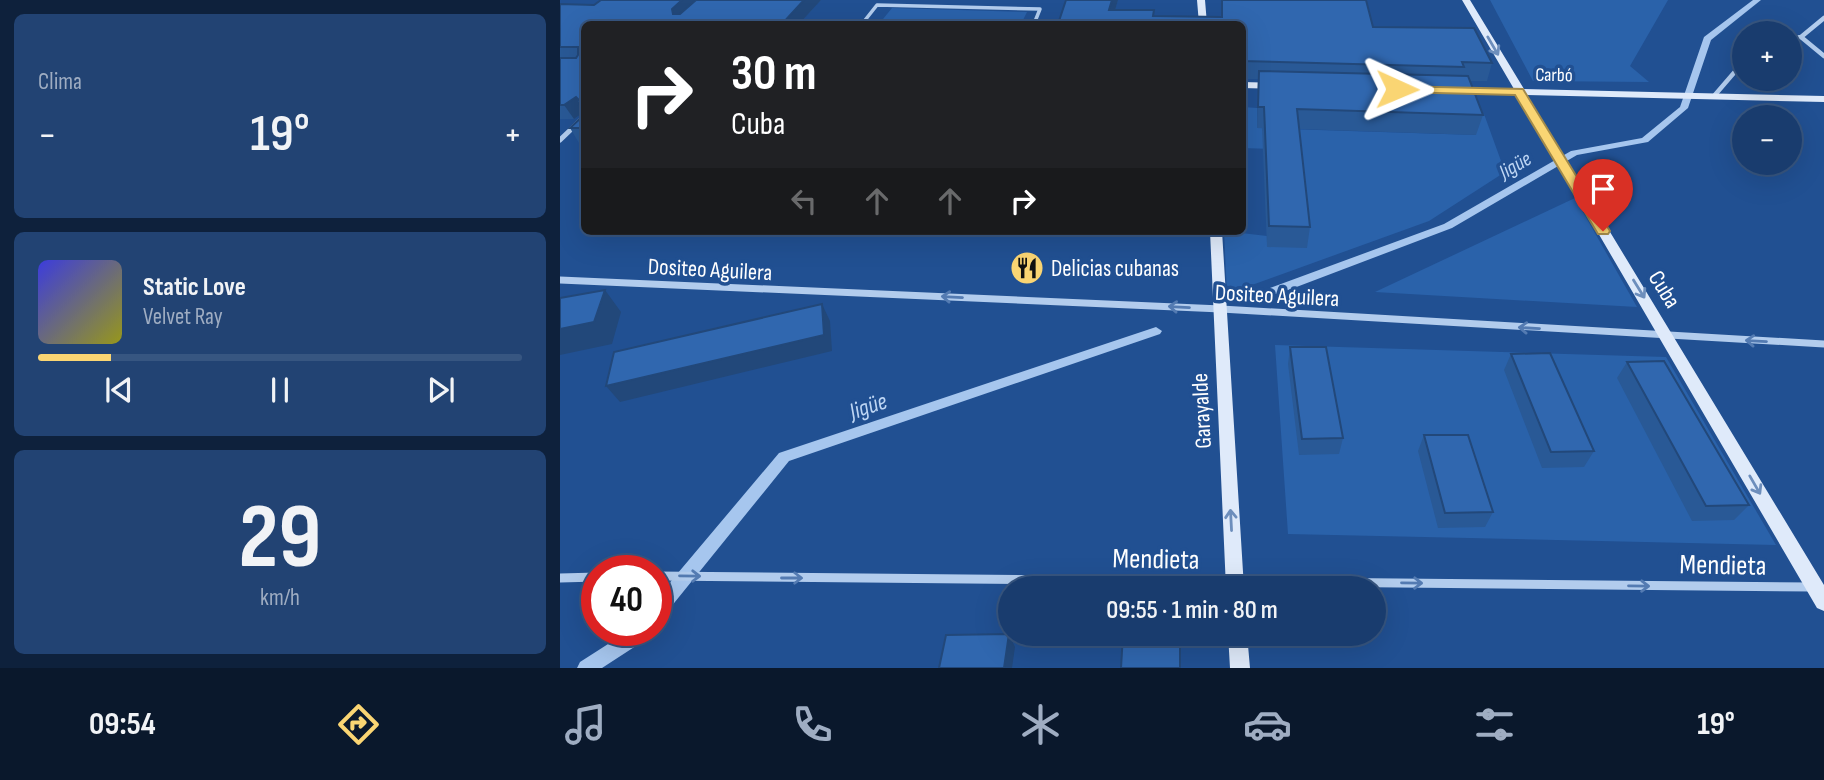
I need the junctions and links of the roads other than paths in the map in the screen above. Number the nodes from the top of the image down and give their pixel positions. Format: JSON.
{"nodes":[{"id":1,"x":1200,"y":0,"type":"edge"},
{"id":2,"x":1466,"y":0,"type":"edge"},
{"id":3,"x":1824,"y":18,"type":"edge"},
{"id":4,"x":864,"y":21,"type":"edge"},
{"id":5,"x":1035,"y":21,"type":"edge"},
{"id":6,"x":1203,"y":21,"type":"edge"},
{"id":7,"x":1802,"y":36,"type":"edge"},
{"id":8,"x":1802,"y":38,"type":"edge"},
{"id":9,"x":1824,"y":55,"type":"edge"},
{"id":10,"x":1732,"y":75,"type":"edge"},
{"id":11,"x":1246,"y":85,"type":"edge"},
{"id":12,"x":1283,"y":86,"type":"edge"},
{"id":13,"x":1446,"y":90,"type":"edge"},
{"id":14,"x":1519,"y":91,"type":"junction"},
{"id":15,"x":1714,"y":96,"type":"junction"},
{"id":16,"x":1824,"y":99,"type":"edge"},
{"id":17,"x":581,"y":120,"type":"edge"},
{"id":18,"x":560,"y":141,"type":"edge"},
{"id":19,"x":1216,"y":235,"type":"edge"},
{"id":20,"x":560,"y":280,"type":"edge"},
{"id":21,"x":1221,"y":309,"type":"junction"},
{"id":22,"x":1668,"y":336,"type":"junction"},
{"id":23,"x":1824,"y":344,"type":"edge"},
{"id":24,"x":672,"y":576,"type":"edge"},
{"id":25,"x":1235,"y":576,"type":"edge"},
{"id":26,"x":581,"y":577,"type":"edge"},
{"id":27,"x":560,"y":578,"type":"edge"},
{"id":28,"x":998,"y":581,"type":"edge"},
{"id":29,"x":1386,"y":586,"type":"edge"},
{"id":30,"x":1819,"y":587,"type":"edge"},
{"id":31,"x":1824,"y":602,"type":"edge"},
{"id":32,"x":1239,"y":646,"type":"edge"},
{"id":33,"x":1240,"y":668,"type":"edge"}],
"edges":[{"from":1,"to":6,"type":"street"},
{"from":2,"to":14,"type":"street","name":"Cuba","one_way":true},
{"from":3,"to":7,"type":"street"},
{"from":4,"to":5,"type":"lane"},
{"from":8,"to":9,"type":"street"},
{"from":10,"to":15,"type":"street"},
{"from":11,"to":12,"type":"street"},
{"from":13,"to":14,"type":"street","name":"Carbó"},
{"from":14,"to":15,"type":"street","name":"Carbó"},
{"from":14,"to":22,"type":"street","name":"Cuba","one_way":true},
{"from":15,"to":16,"type":"street","name":"Carbó"},
{"from":17,"to":18,"type":"street"},
{"from":19,"to":21,"type":"street","name":"Garayalde"},
{"from":21,"to":20,"type":"street","name":"Dositeo Aguilera","one_way":true},
{"from":22,"to":21,"type":"street","name":"Dositeo Aguilera","one_way":true},
{"from":25,"to":21,"type":"street","name":"Garayalde","one_way":true},
{"from":23,"to":22,"type":"street","name":"Dositeo Aguilera","one_way":true},
{"from":22,"to":30,"type":"street","name":"Cuba","one_way":true},
{"from":24,"to":28,"type":"street","name":"Mendieta","one_way":true},
{"from":26,"to":27,"type":"street"},
{"from":29,"to":30,"type":"street","name":"Mendieta","one_way":true},
{"from":30,"to":31,"type":"street","name":"Cuba"},
{"from":32,"to":33,"type":"street"}]}
